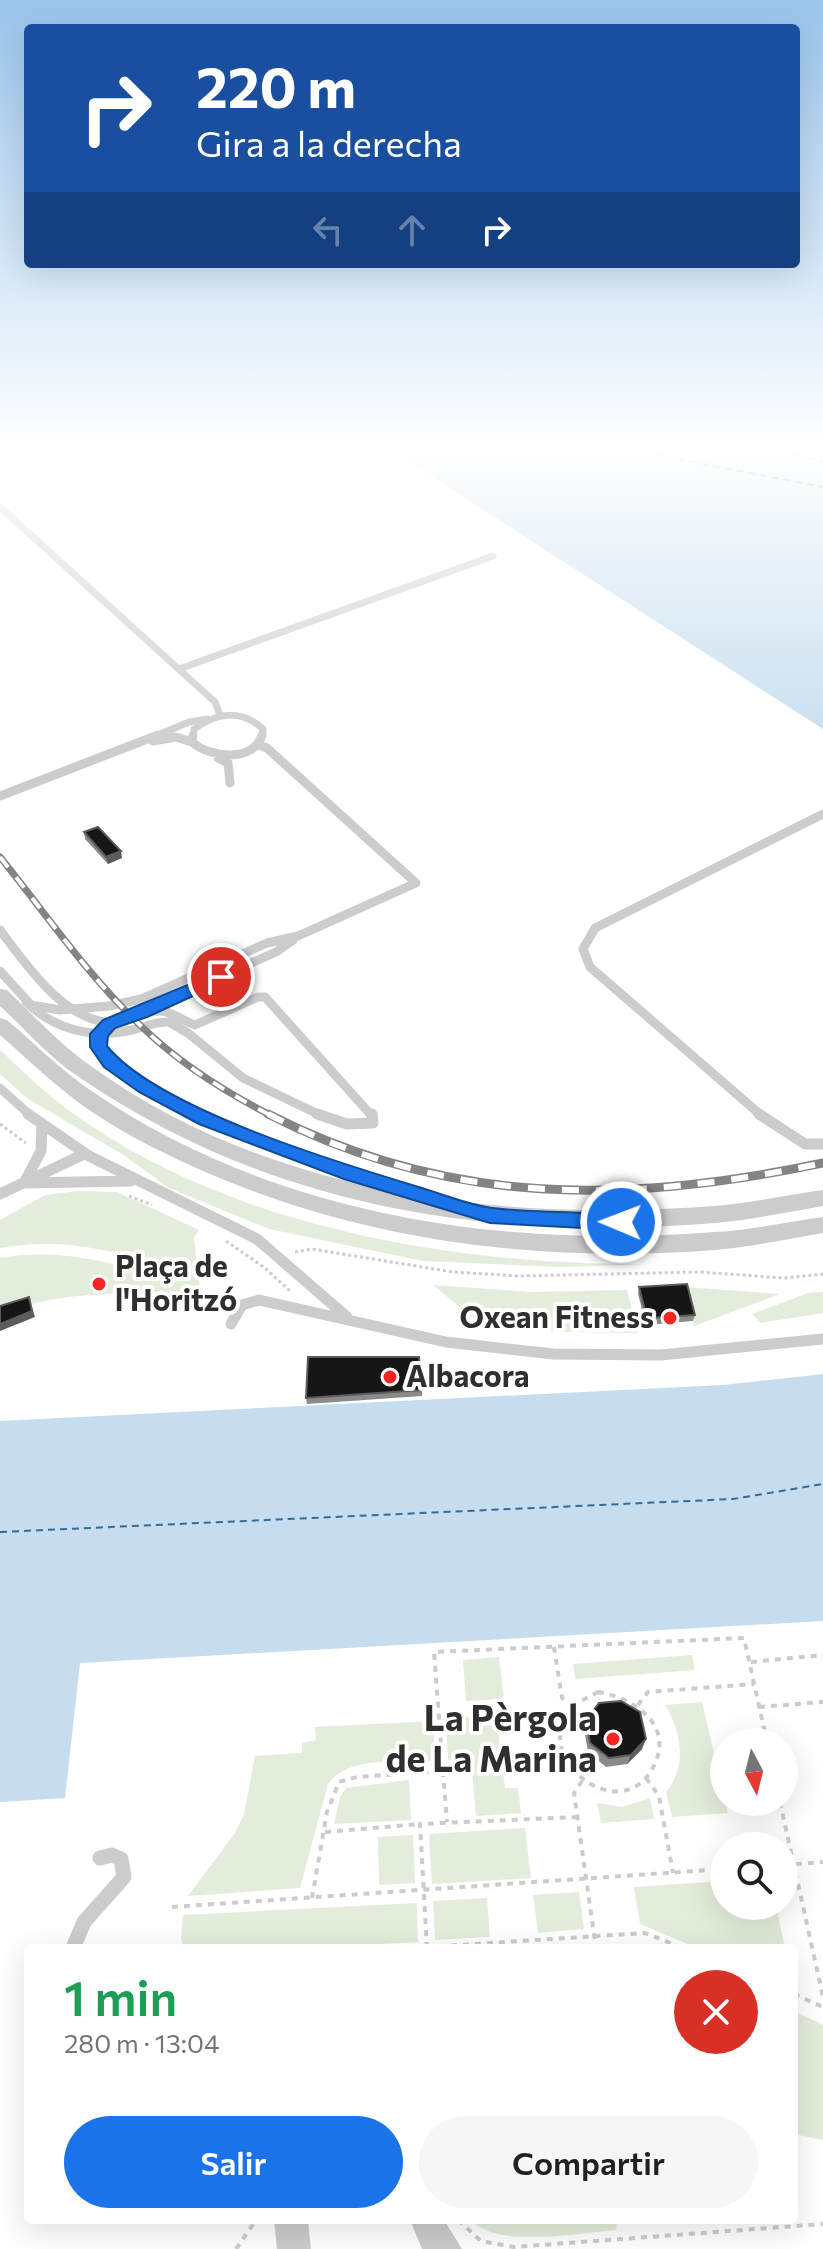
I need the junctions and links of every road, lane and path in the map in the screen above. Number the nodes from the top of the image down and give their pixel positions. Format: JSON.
{"nodes":[{"id":1,"x":47,"y":550,"type":"edge"},
{"id":2,"x":493,"y":556,"type":"dead end"},
{"id":3,"x":179,"y":669,"type":"junction"},
{"id":4,"x":220,"y":715,"type":"junction"},
{"id":5,"x":208,"y":719,"type":"junction"},
{"id":6,"x":192,"y":742,"type":"junction"},
{"id":7,"x":135,"y":745,"type":"junction"},
{"id":8,"x":259,"y":745,"type":"junction"},
{"id":9,"x":209,"y":754,"type":"junction"},
{"id":10,"x":230,"y":783,"type":"dead end"},
{"id":11,"x":0,"y":796,"type":"edge"},
{"id":12,"x":823,"y":814,"type":"edge"},
{"id":13,"x":0,"y":930,"type":"edge"},
{"id":14,"x":298,"y":936,"type":"junction"},
{"id":15,"x":0,"y":971,"type":"edge"},
{"id":16,"x":156,"y":992,"type":"junction"},
{"id":17,"x":0,"y":995,"type":"edge"},
{"id":18,"x":26,"y":1002,"type":"junction"},
{"id":19,"x":165,"y":1002,"type":"junction"},
{"id":20,"x":73,"y":1010,"type":"junction"},
{"id":21,"x":141,"y":1013,"type":"junction"},
{"id":22,"x":114,"y":1021,"type":"junction"},
{"id":23,"x":0,"y":1025,"type":"edge"},
{"id":24,"x":99,"y":1034,"type":"junction"},
{"id":25,"x":0,"y":1088,"type":"edge"},
{"id":26,"x":0,"y":1124,"type":"edge"},
{"id":27,"x":42,"y":1124,"type":"junction"},
{"id":28,"x":823,"y":1144,"type":"edge"},
{"id":29,"x":41,"y":1151,"type":"junction"},
{"id":30,"x":84,"y":1154,"type":"junction"},
{"id":31,"x":98,"y":1181,"type":"junction"},
{"id":32,"x":136,"y":1181,"type":"junction"},
{"id":33,"x":24,"y":1183,"type":"junction"},
{"id":34,"x":0,"y":1194,"type":"edge"},
{"id":35,"x":823,"y":1198,"type":"edge"},
{"id":36,"x":159,"y":1208,"type":"dead end"},
{"id":37,"x":490,"y":1216,"type":"junction"},
{"id":38,"x":823,"y":1225,"type":"edge"},
{"id":39,"x":215,"y":1234,"type":"dead end"},
{"id":40,"x":279,"y":1255,"type":"junction"},
{"id":41,"x":823,"y":1274,"type":"edge"},
{"id":42,"x":312,"y":1311,"type":"junction"},
{"id":43,"x":356,"y":1323,"type":"junction"},
{"id":44,"x":231,"y":1324,"type":"dead end"},
{"id":45,"x":823,"y":1339,"type":"edge"},
{"id":46,"x":554,"y":1647,"type":"junction"},
{"id":47,"x":823,"y":1655,"type":"edge"},
{"id":48,"x":750,"y":1662,"type":"junction"},
{"id":49,"x":754,"y":1684,"type":"junction"},
{"id":50,"x":823,"y":1702,"type":"edge"},
{"id":51,"x":638,"y":1705,"type":"junction"},
{"id":52,"x":571,"y":1706,"type":"junction"},
{"id":53,"x":759,"y":1707,"type":"junction"},
{"id":54,"x":764,"y":1728,"type":"edge"},
{"id":55,"x":443,"y":1771,"type":"junction"},
{"id":56,"x":646,"y":1778,"type":"junction"},
{"id":57,"x":582,"y":1781,"type":"junction"},
{"id":58,"x":577,"y":1817,"type":"junction"},
{"id":59,"x":447,"y":1822,"type":"junction"},
{"id":60,"x":420,"y":1824,"type":"junction"},
{"id":61,"x":323,"y":1832,"type":"junction"},
{"id":62,"x":100,"y":1858,"type":"dead end"},
{"id":63,"x":823,"y":1862,"type":"edge"},
{"id":64,"x":798,"y":1864,"type":"edge"},
{"id":65,"x":710,"y":1870,"type":"edge"},
{"id":66,"x":673,"y":1873,"type":"junction"},
{"id":67,"x":586,"y":1879,"type":"junction"},
{"id":68,"x":798,"y":1882,"type":"edge"},
{"id":69,"x":424,"y":1892,"type":"junction"},
{"id":70,"x":312,"y":1898,"type":"junction"},
{"id":71,"x":172,"y":1907,"type":"dead end"},
{"id":72,"x":594,"y":1934,"type":"junction"},
{"id":73,"x":75,"y":1944,"type":"edge"},
{"id":74,"x":427,"y":1944,"type":"edge"},
{"id":75,"x":475,"y":1944,"type":"edge"},
{"id":76,"x":595,"y":1944,"type":"edge"},
{"id":77,"x":673,"y":1944,"type":"edge"},
{"id":78,"x":798,"y":1996,"type":"edge"},
{"id":79,"x":823,"y":1997,"type":"edge"},
{"id":80,"x":823,"y":2007,"type":"edge"},
{"id":81,"x":253,"y":2224,"type":"edge"},
{"id":82,"x":424,"y":2224,"type":"edge"},
{"id":83,"x":427,"y":2224,"type":"edge"},
{"id":84,"x":462,"y":2224,"type":"edge"},
{"id":85,"x":823,"y":2224,"type":"edge"},
{"id":86,"x":236,"y":2249,"type":"edge"},
{"id":87,"x":418,"y":2249,"type":"edge"},
{"id":88,"x":445,"y":2249,"type":"edge"}],
"edges":[{"from":1,"to":3,"type":"lane"},
{"from":2,"to":3,"type":"lane"},
{"from":3,"to":4,"type":"lane"},
{"from":4,"to":5,"type":"lane"},
{"from":4,"to":8,"type":"lane"},
{"from":5,"to":6,"type":"lane"},
{"from":5,"to":7,"type":"lane"},
{"from":6,"to":7,"type":"lane"},
{"from":6,"to":9,"type":"lane"},
{"from":7,"to":11,"type":"lane"},
{"from":8,"to":9,"type":"lane"},
{"from":8,"to":14,"type":"lane"},
{"from":9,"to":10,"type":"lane"},
{"from":12,"to":28,"type":"lane"},
{"from":13,"to":20,"type":"lane"},
{"from":14,"to":16,"type":"lane"},
{"from":14,"to":19,"type":"lane"},
{"from":15,"to":18,"type":"lane"},
{"from":16,"to":19,"type":"lane"},
{"from":16,"to":20,"type":"lane"},
{"from":17,"to":37,"type":"street"},
{"from":18,"to":20,"type":"lane"},
{"from":18,"to":24,"type":"lane"},
{"from":19,"to":21,"type":"lane"},
{"from":20,"to":22,"type":"lane"},
{"from":21,"to":22,"type":"lane"},
{"from":21,"to":24,"type":"lane"},
{"from":22,"to":24,"type":"lane"},
{"from":23,"to":38,"type":"street"},
{"from":24,"to":37,"type":"lane"},
{"from":25,"to":27,"type":"lane"},
{"from":26,"to":29,"type":"path"},
{"from":27,"to":29,"type":"lane"},
{"from":27,"to":30,"type":"lane"},
{"from":29,"to":33,"type":"lane"},
{"from":30,"to":32,"type":"lane"},
{"from":30,"to":33,"type":"lane"},
{"from":31,"to":32,"type":"lane"},
{"from":31,"to":33,"type":"lane"},
{"from":31,"to":36,"type":"path"},
{"from":32,"to":40,"type":"lane"},
{"from":33,"to":34,"type":"lane"},
{"from":35,"to":37,"type":"street"},
{"from":39,"to":42,"type":"path"},
{"from":40,"to":41,"type":"path"},
{"from":40,"to":43,"type":"lane"},
{"from":42,"to":43,"type":"lane"},
{"from":42,"to":44,"type":"lane"},
{"from":43,"to":45,"type":"lane"},
{"from":46,"to":48,"type":"path"},
{"from":46,"to":52,"type":"path"},
{"from":46,"to":55,"type":"path"},
{"from":47,"to":48,"type":"path"},
{"from":48,"to":49,"type":"path"},
{"from":49,"to":51,"type":"path"},
{"from":49,"to":53,"type":"path"},
{"from":50,"to":53,"type":"path"},
{"from":51,"to":52,"type":"path"},
{"from":51,"to":56,"type":"path"},
{"from":52,"to":57,"type":"path"},
{"from":53,"to":54,"type":"path"},
{"from":55,"to":59,"type":"path"},
{"from":55,"to":61,"type":"path"},
{"from":56,"to":57,"type":"path"},
{"from":56,"to":66,"type":"path"},
{"from":57,"to":58,"type":"path"},
{"from":58,"to":59,"type":"path"},
{"from":58,"to":67,"type":"path"},
{"from":59,"to":60,"type":"path"},
{"from":60,"to":61,"type":"path"},
{"from":60,"to":69,"type":"path"},
{"from":61,"to":70,"type":"path"},
{"from":62,"to":73,"type":"lane"},
{"from":63,"to":64,"type":"path"},
{"from":65,"to":66,"type":"path"},
{"from":66,"to":67,"type":"path"},
{"from":67,"to":69,"type":"path"},
{"from":67,"to":72,"type":"path"},
{"from":68,"to":79,"type":"path"},
{"from":69,"to":70,"type":"path"},
{"from":69,"to":74,"type":"path"},
{"from":70,"to":71,"type":"path"},
{"from":72,"to":75,"type":"path"},
{"from":72,"to":76,"type":"path"},
{"from":72,"to":77,"type":"path"},
{"from":78,"to":80,"type":"path"},
{"from":81,"to":86,"type":"path"},
{"from":82,"to":87,"type":"street"},
{"from":83,"to":88,"type":"street"},
{"from":84,"to":85,"type":"path"}]}
